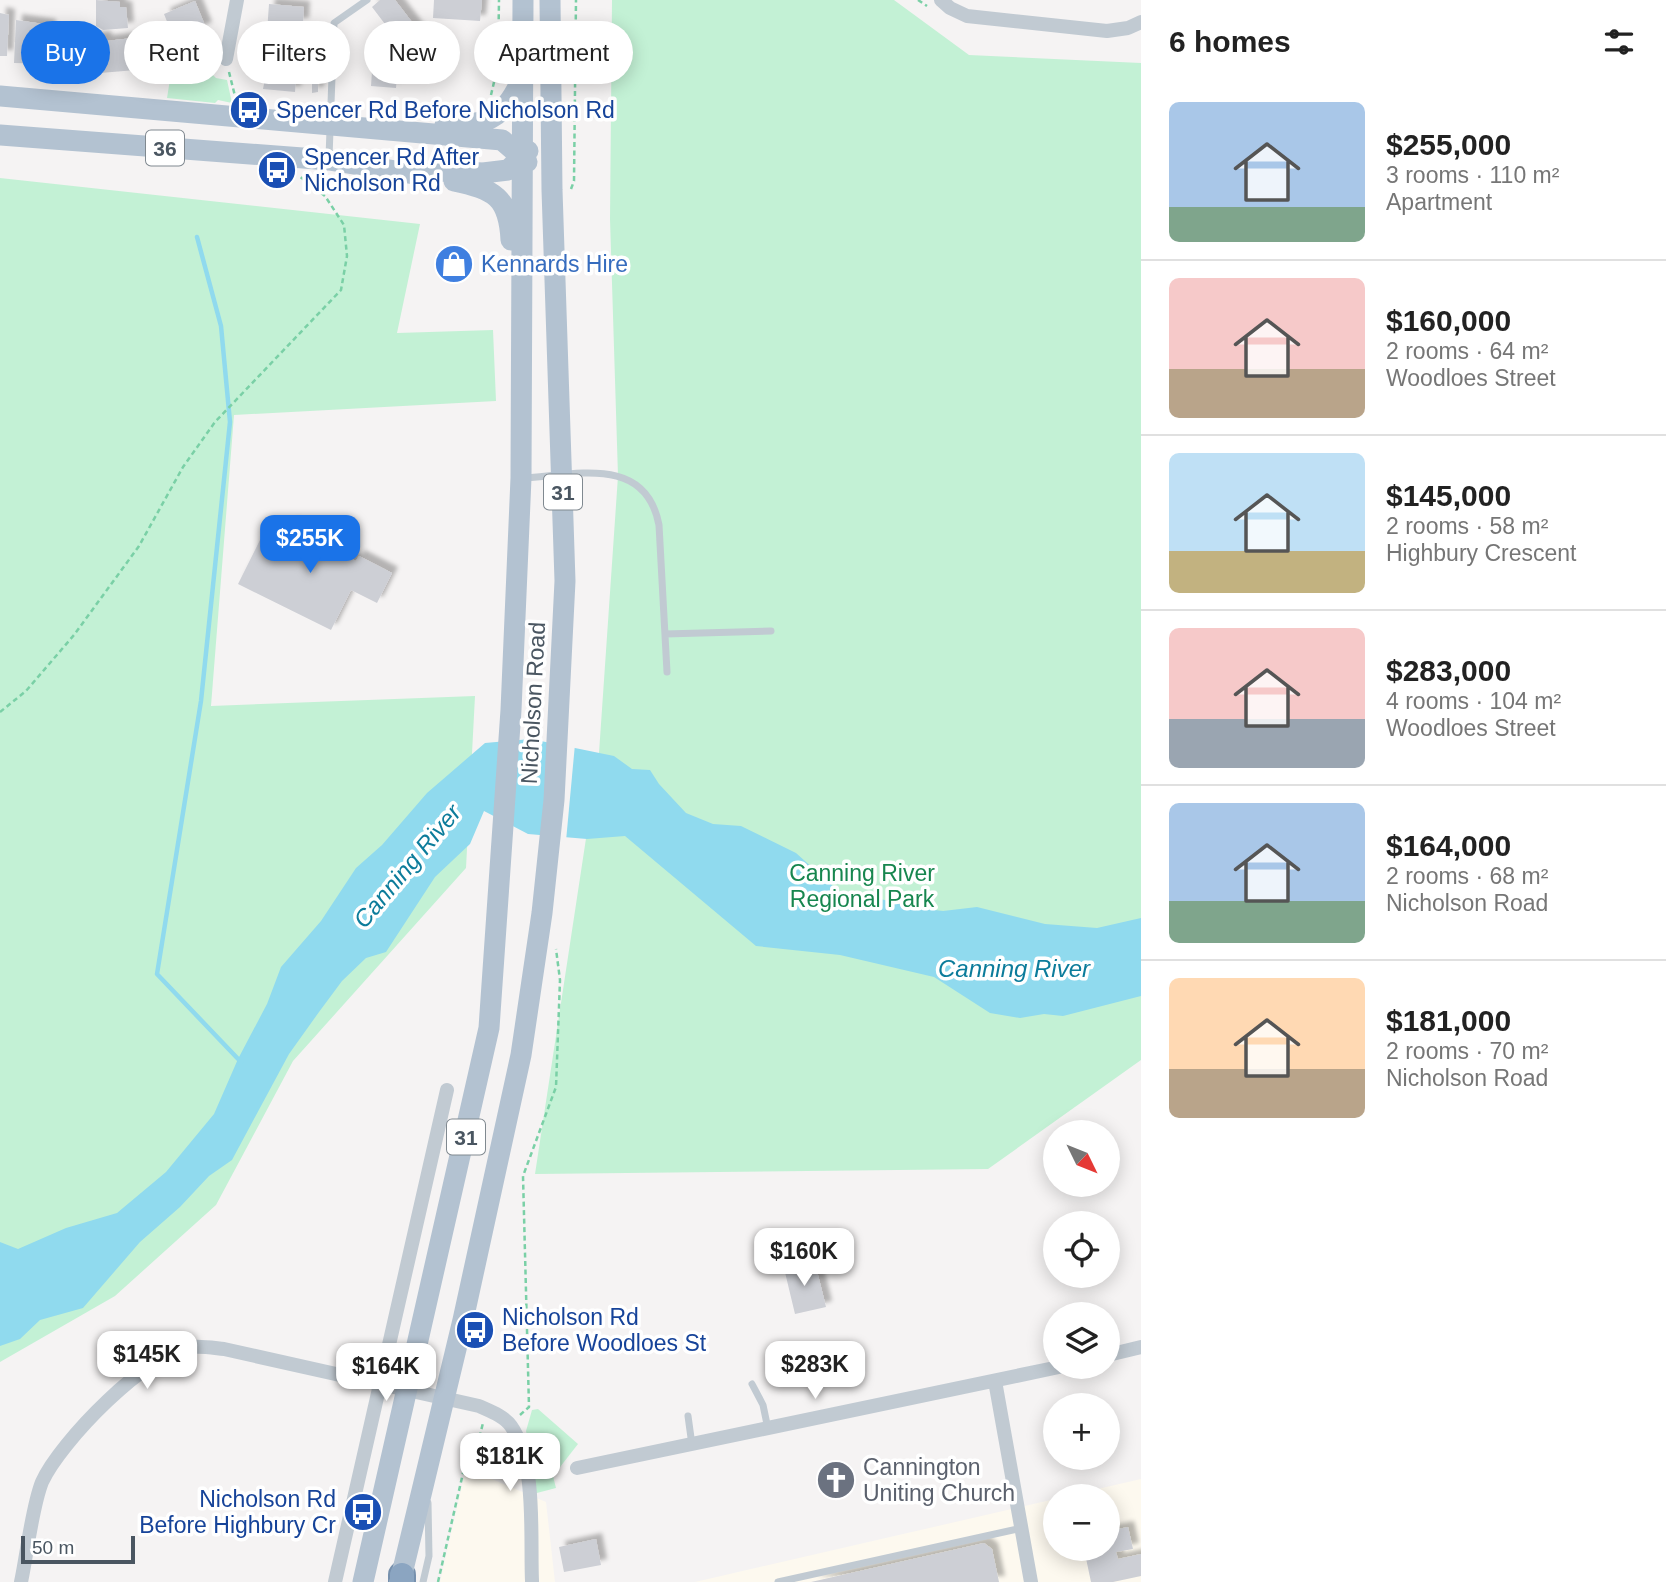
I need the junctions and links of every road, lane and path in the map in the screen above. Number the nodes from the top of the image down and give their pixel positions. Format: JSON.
{"nodes":[{"id":1,"x":237,"y":0,"type":"edge"},
{"id":2,"x":368,"y":0,"type":"edge"},
{"id":3,"x":499,"y":0,"type":"edge"},
{"id":4,"x":523,"y":0,"type":"edge"},
{"id":5,"x":551,"y":0,"type":"edge"},
{"id":6,"x":576,"y":0,"type":"edge"},
{"id":7,"x":941,"y":0,"type":"edge"},
{"id":8,"x":523,"y":21,"type":"edge"},
{"id":9,"x":1141,"y":22,"type":"edge"},
{"id":10,"x":226,"y":59,"type":"joint"},
{"id":11,"x":520,"y":84,"type":"edge"},
{"id":12,"x":523,"y":84,"type":"edge"},
{"id":13,"x":0,"y":96,"type":"edge"},
{"id":14,"x":491,"y":98,"type":"dead end"},
{"id":15,"x":236,"y":106,"type":"dead end"},
{"id":16,"x":331,"y":125,"type":"junction"},
{"id":17,"x":551,"y":132,"type":"junction"},
{"id":18,"x":573,"y":134,"type":"dead end"},
{"id":19,"x":0,"y":135,"type":"edge"},
{"id":20,"x":522,"y":157,"type":"junction"},
{"id":21,"x":329,"y":160,"type":"junction"},
{"id":22,"x":419,"y":174,"type":"junction"},
{"id":23,"x":296,"y":175,"type":"dead end"},
{"id":24,"x":552,"y":190,"type":"junction"},
{"id":25,"x":522,"y":296,"type":"junction"},
{"id":26,"x":563,"y":475,"type":"junction"},
{"id":27,"x":521,"y":478,"type":"junction"},
{"id":28,"x":771,"y":631,"type":"dead end"},
{"id":29,"x":665,"y":634,"type":"junction"},
{"id":30,"x":667,"y":672,"type":"dead end"},
{"id":31,"x":0,"y":712,"type":"edge"},
{"id":32,"x":555,"y":946,"type":"dead end"},
{"id":33,"x":447,"y":1090,"type":"dead end"},
{"id":34,"x":1141,"y":1347,"type":"edge"},
{"id":35,"x":1120,"y":1352,"type":"edge"},
{"id":36,"x":1043,"y":1371,"type":"edge"},
{"id":37,"x":996,"y":1381,"type":"junction"},
{"id":38,"x":380,"y":1384,"type":"junction"},
{"id":39,"x":752,"y":1384,"type":"dead end"},
{"id":40,"x":407,"y":1390,"type":"junction"},
{"id":41,"x":444,"y":1399,"type":"junction"},
{"id":42,"x":529,"y":1407,"type":"dead end"},
{"id":43,"x":486,"y":1409,"type":"junction"},
{"id":44,"x":688,"y":1416,"type":"dead end"},
{"id":45,"x":768,"y":1429,"type":"junction"},
{"id":46,"x":692,"y":1445,"type":"junction"},
{"id":47,"x":577,"y":1468,"type":"dead end"},
{"id":48,"x":1021,"y":1528,"type":"junction"},
{"id":49,"x":407,"y":1580,"type":"edge"},
{"id":50,"x":21,"y":1582,"type":"edge"},
{"id":51,"x":335,"y":1582,"type":"edge"},
{"id":52,"x":363,"y":1582,"type":"edge"},
{"id":53,"x":438,"y":1582,"type":"edge"},
{"id":54,"x":532,"y":1582,"type":"edge"},
{"id":55,"x":778,"y":1582,"type":"edge"},
{"id":56,"x":1031,"y":1582,"type":"edge"}],
"edges":[{"from":1,"to":10,"type":"street"},
{"from":2,"to":16,"type":"lane"},
{"from":3,"to":14,"type":"path"},
{"from":4,"to":8,"type":"main road","name":"Nicholson Road","number":"31"},
{"from":5,"to":17,"type":"main road","name":"Nicholson Road","number":"31"},
{"from":6,"to":18,"type":"path"},
{"from":7,"to":9,"type":"street"},
{"from":10,"to":15,"type":"path"},
{"from":11,"to":16,"type":"main road","number":"36"},
{"from":12,"to":20,"type":"main road","name":"Nicholson Road","number":"31"},
{"from":13,"to":16,"type":"main road","number":"36"},
{"from":16,"to":20,"type":"main road","number":"36"},
{"from":16,"to":21,"type":"lane"},
{"from":17,"to":20,"type":"main road","number":"36"},
{"from":17,"to":24,"type":"main road","name":"Nicholson Road","number":"31"},
{"from":19,"to":21,"type":"main road","number":"36"},
{"from":20,"to":22,"type":"main road","number":"36"},
{"from":20,"to":24,"type":"main road","number":"36"},
{"from":20,"to":25,"type":"main road","name":"Nicholson Road","number":"31"},
{"from":21,"to":22,"type":"main road","number":"36"},
{"from":22,"to":25,"type":"main road"},
{"from":23,"to":31,"type":"path"},
{"from":24,"to":26,"type":"main road","name":"Nicholson Road","number":"31"},
{"from":25,"to":27,"type":"main road","name":"Nicholson Road","number":"31"},
{"from":26,"to":27,"type":"lane"},
{"from":26,"to":29,"type":"lane"},
{"from":26,"to":41,"type":"main road","name":"Nicholson Road","number":"31"},
{"from":27,"to":40,"type":"main road","name":"Nicholson Road","number":"31"},
{"from":28,"to":29,"type":"lane"},
{"from":29,"to":30,"type":"lane"},
{"from":32,"to":42,"type":"path"},
{"from":33,"to":38,"type":"street"},
{"from":34,"to":35,"type":"street"},
{"from":36,"to":37,"type":"street"},
{"from":37,"to":45,"type":"street"},
{"from":37,"to":48,"type":"street"},
{"from":38,"to":40,"type":"street"},
{"from":38,"to":50,"type":"street"},
{"from":38,"to":51,"type":"street"},
{"from":39,"to":45,"type":"lane"},
{"from":40,"to":41,"type":"street"},
{"from":40,"to":52,"type":"main road","name":"Nicholson Road","number":"31"},
{"from":41,"to":43,"type":"street"},
{"from":41,"to":49,"type":"main road","name":"Nicholson Road","number":"31"},
{"from":43,"to":53,"type":"path"},
{"from":43,"to":54,"type":"street"},
{"from":44,"to":46,"type":"lane"},
{"from":45,"to":46,"type":"street"},
{"from":46,"to":47,"type":"street"},
{"from":48,"to":55,"type":"lane"},
{"from":48,"to":56,"type":"street"}]}
